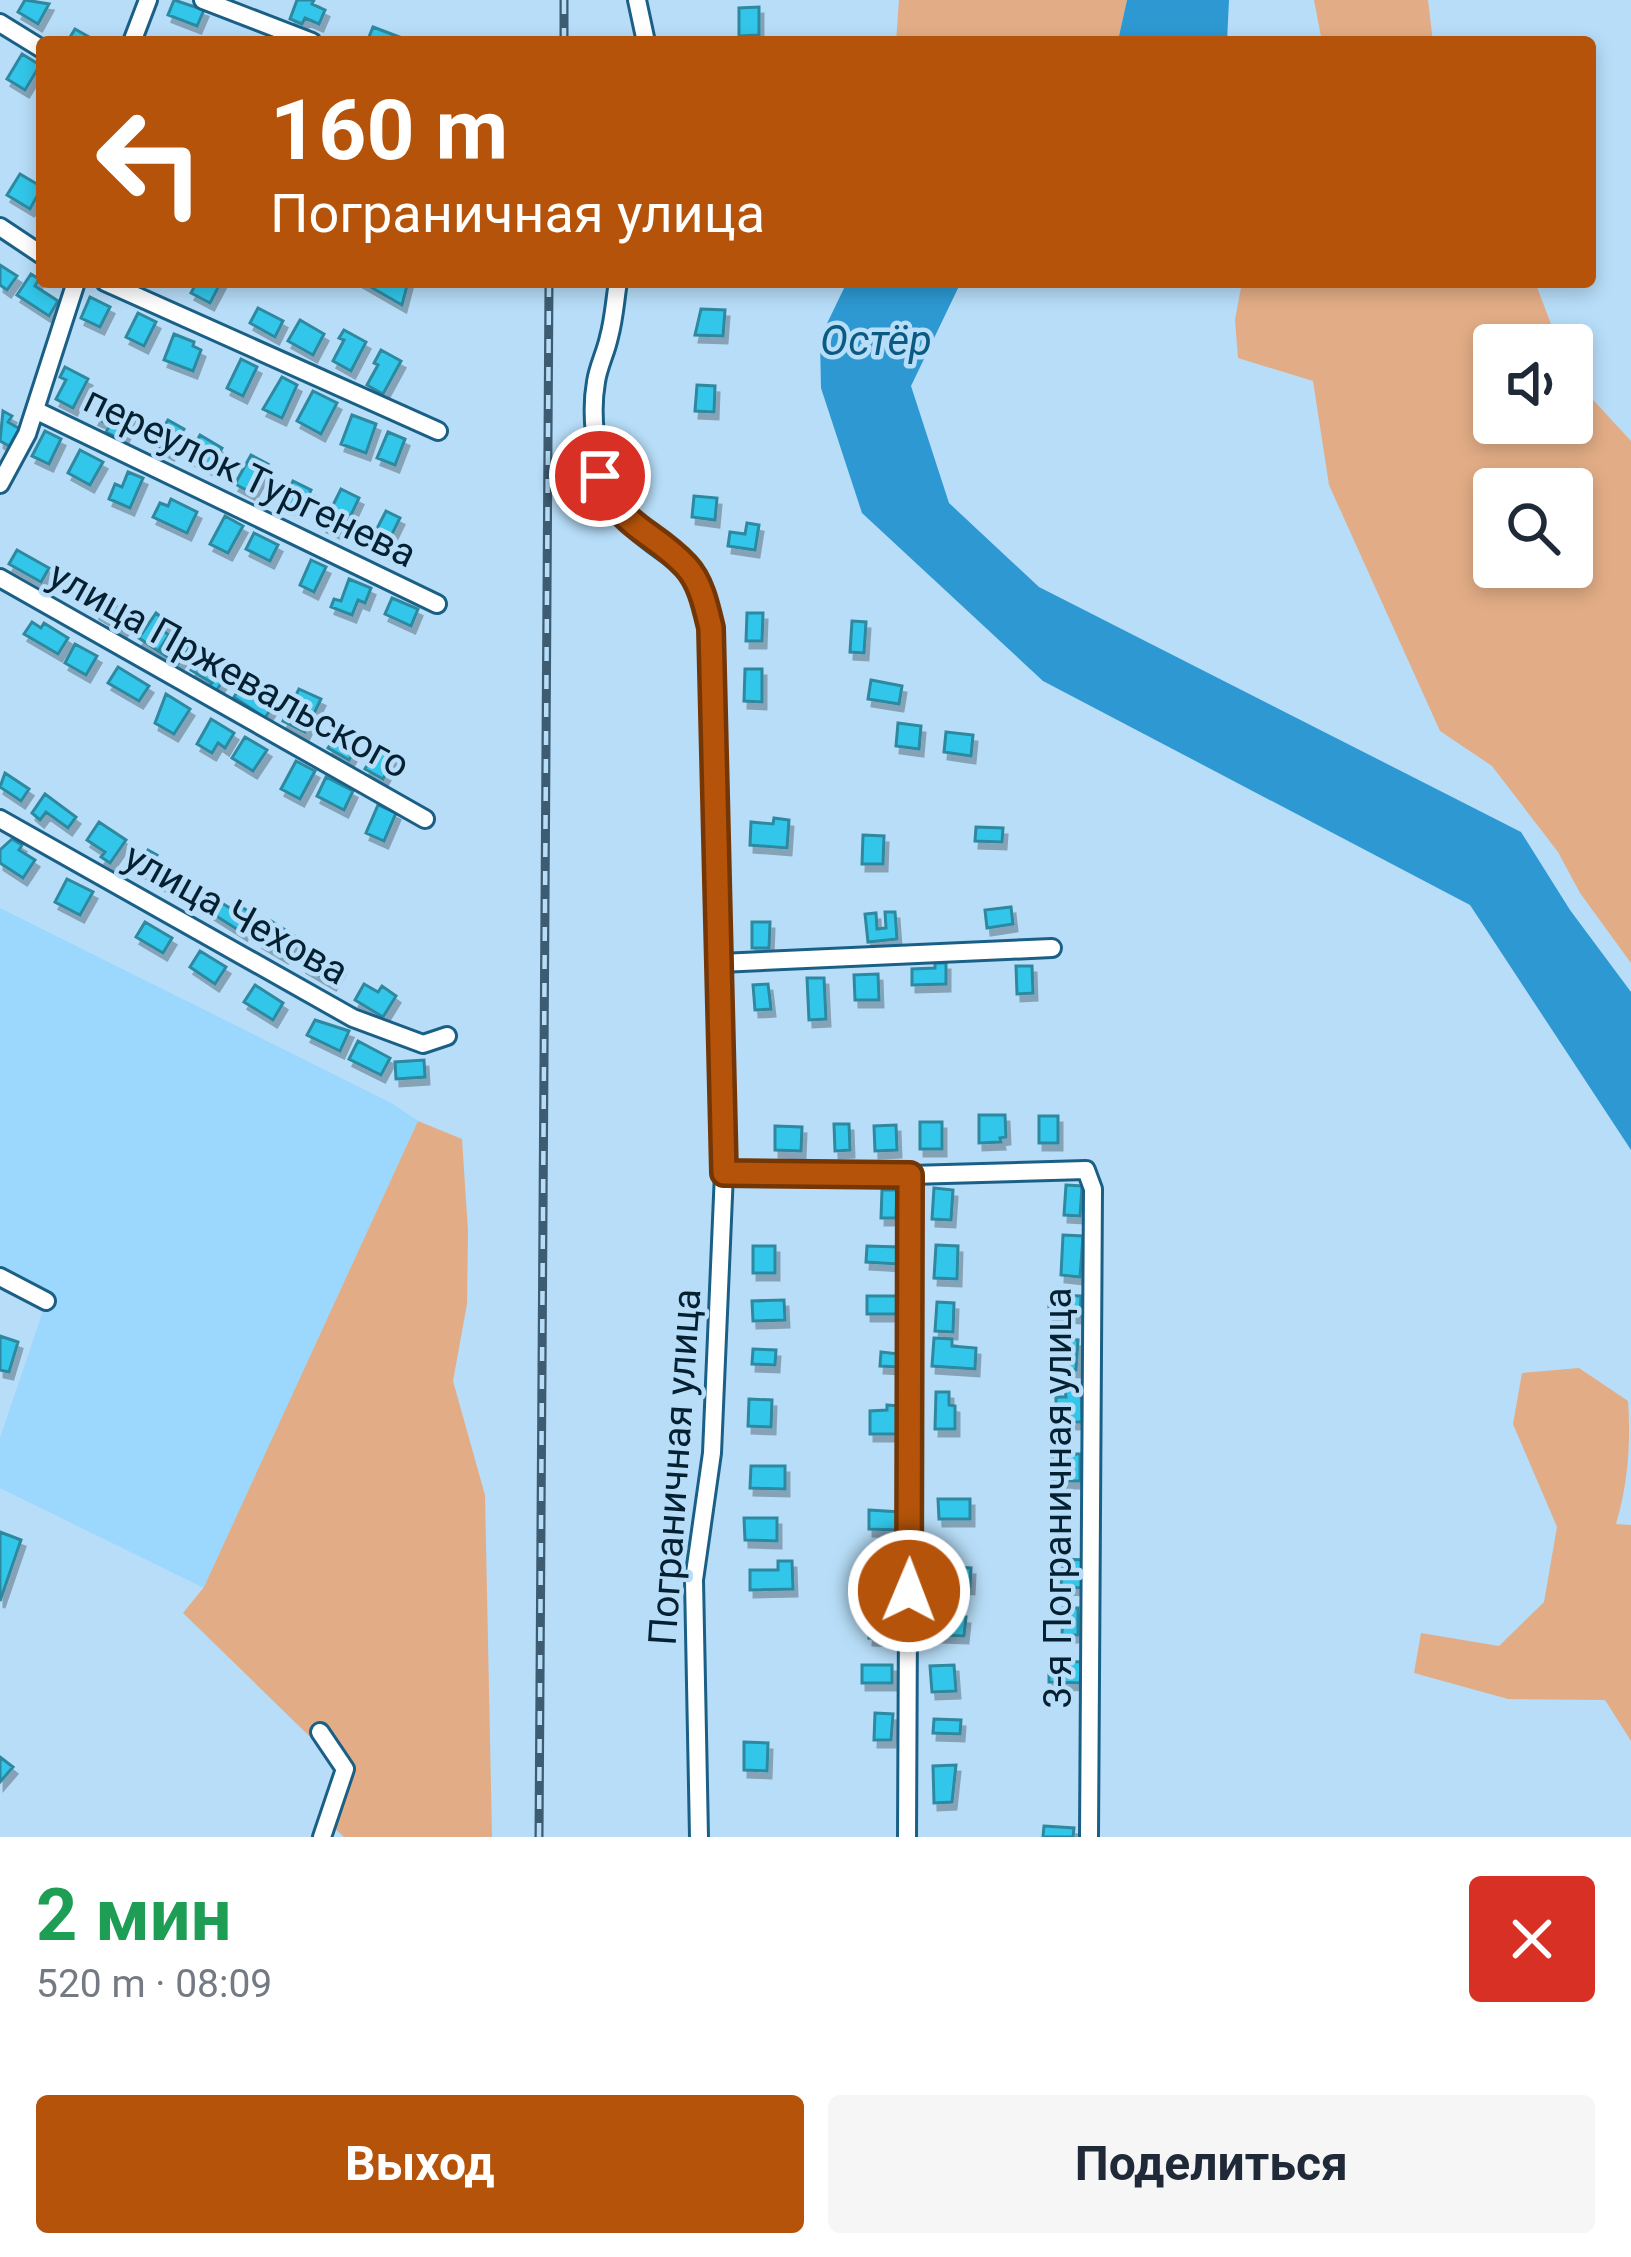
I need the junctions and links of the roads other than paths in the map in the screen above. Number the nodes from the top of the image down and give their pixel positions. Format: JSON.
{"nodes":[{"id":1,"x":148,"y":0,"type":"edge"},
{"id":2,"x":203,"y":0,"type":"edge"},
{"id":3,"x":637,"y":0,"type":"edge"},
{"id":4,"x":0,"y":23,"type":"edge"},
{"id":5,"x":134,"y":36,"type":"edge"},
{"id":6,"x":296,"y":36,"type":"edge"},
{"id":7,"x":645,"y":36,"type":"edge"},
{"id":8,"x":36,"y":45,"type":"edge"},
{"id":9,"x":0,"y":227,"type":"edge"},
{"id":10,"x":36,"y":251,"type":"edge"},
{"id":11,"x":74,"y":288,"type":"edge"},
{"id":12,"x":118,"y":288,"type":"edge"},
{"id":13,"x":617,"y":288,"type":"edge"},
{"id":14,"x":35,"y":410,"type":"junction"},
{"id":15,"x":437,"y":431,"type":"dead end"},
{"id":16,"x":6,"y":457,"type":"edge"},
{"id":17,"x":0,"y":484,"type":"edge"},
{"id":18,"x":0,"y":578,"type":"edge"},
{"id":19,"x":437,"y":604,"type":"dead end"},
{"id":20,"x":425,"y":818,"type":"dead end"},
{"id":21,"x":0,"y":819,"type":"edge"},
{"id":22,"x":1052,"y":948,"type":"dead end"},
{"id":23,"x":720,"y":963,"type":"junction"},
{"id":24,"x":447,"y":1036,"type":"dead end"},
{"id":25,"x":724,"y":1173,"type":"junction"},
{"id":26,"x":910,"y":1175,"type":"junction"},
{"id":27,"x":0,"y":1277,"type":"edge"},
{"id":28,"x":46,"y":1301,"type":"dead end"},
{"id":29,"x":320,"y":1732,"type":"dead end"},
{"id":30,"x":322,"y":1837,"type":"edge"},
{"id":31,"x":699,"y":1837,"type":"edge"},
{"id":32,"x":907,"y":1837,"type":"edge"},
{"id":33,"x":1089,"y":1837,"type":"edge"}],
"edges":[{"from":1,"to":5,"type":"street"},
{"from":2,"to":6,"type":"street"},
{"from":3,"to":7,"type":"street"},
{"from":4,"to":8,"type":"street"},
{"from":9,"to":10,"type":"street"},
{"from":11,"to":14,"type":"street"},
{"from":12,"to":15,"type":"street"},
{"from":13,"to":23,"type":"street","name":"Пограничная улица"},
{"from":14,"to":16,"type":"street"},
{"from":14,"to":19,"type":"street","name":"переулок Тургенева"},
{"from":16,"to":17,"type":"street"},
{"from":18,"to":20,"type":"street","name":"улица Пржевальского"},
{"from":21,"to":24,"type":"street","name":"улица Чехова"},
{"from":22,"to":23,"type":"street"},
{"from":23,"to":25,"type":"street","name":"Пограничная улица"},
{"from":25,"to":26,"type":"street"},
{"from":25,"to":31,"type":"street","name":"Пограничная улица"},
{"from":26,"to":32,"type":"street"},
{"from":26,"to":33,"type":"street","name":"3-я Пограничная улица"},
{"from":27,"to":28,"type":"street"},
{"from":29,"to":30,"type":"street"}]}
